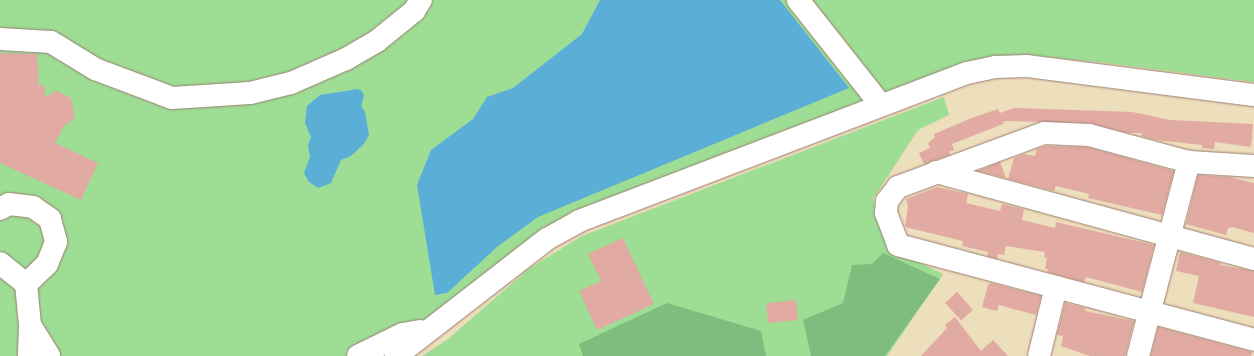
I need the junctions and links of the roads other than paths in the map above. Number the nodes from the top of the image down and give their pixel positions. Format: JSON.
{"nodes":[{"id":1,"x":421,"y":0,"type":"edge"},
{"id":2,"x":798,"y":0,"type":"edge"},
{"id":3,"x":0,"y":39,"type":"edge"},
{"id":4,"x":1254,"y":95,"type":"edge"},
{"id":5,"x":882,"y":104,"type":"junction"},
{"id":6,"x":1189,"y":162,"type":"junction"},
{"id":7,"x":1254,"y":166,"type":"edge"},
{"id":8,"x":936,"y":172,"type":"junction"},
{"id":9,"x":0,"y":209,"type":"edge"},
{"id":10,"x":1168,"y":236,"type":"junction"},
{"id":11,"x":1254,"y":259,"type":"edge"},
{"id":12,"x":0,"y":263,"type":"edge"},
{"id":13,"x":26,"y":284,"type":"junction"},
{"id":14,"x":1056,"y":287,"type":"junction"},
{"id":15,"x":1149,"y":312,"type":"junction"},
{"id":16,"x":30,"y":325,"type":"junction"},
{"id":17,"x":433,"y":329,"type":"junction"},
{"id":18,"x":1254,"y":340,"type":"edge"},
{"id":19,"x":29,"y":356,"type":"edge"},
{"id":20,"x":49,"y":356,"type":"edge"},
{"id":21,"x":358,"y":356,"type":"edge"},
{"id":22,"x":396,"y":356,"type":"edge"},
{"id":23,"x":1039,"y":356,"type":"edge"},
{"id":24,"x":1138,"y":356,"type":"edge"}],
"edges":[{"from":1,"to":3,"type":"street"},
{"from":2,"to":5,"type":"street"},
{"from":4,"to":5,"type":"street"},
{"from":5,"to":17,"type":"street"},
{"from":6,"to":7,"type":"street"},
{"from":6,"to":8,"type":"street"},
{"from":6,"to":10,"type":"street"},
{"from":8,"to":10,"type":"street"},
{"from":8,"to":14,"type":"street"},
{"from":9,"to":13,"type":"street"},
{"from":10,"to":11,"type":"street"},
{"from":10,"to":15,"type":"street"},
{"from":12,"to":13,"type":"street"},
{"from":13,"to":16,"type":"street"},
{"from":14,"to":15,"type":"street"},
{"from":14,"to":23,"type":"street"},
{"from":15,"to":18,"type":"street"},
{"from":15,"to":24,"type":"street"},
{"from":16,"to":19,"type":"street"},
{"from":16,"to":20,"type":"street"},
{"from":17,"to":21,"type":"street"},
{"from":17,"to":22,"type":"street"}]}
